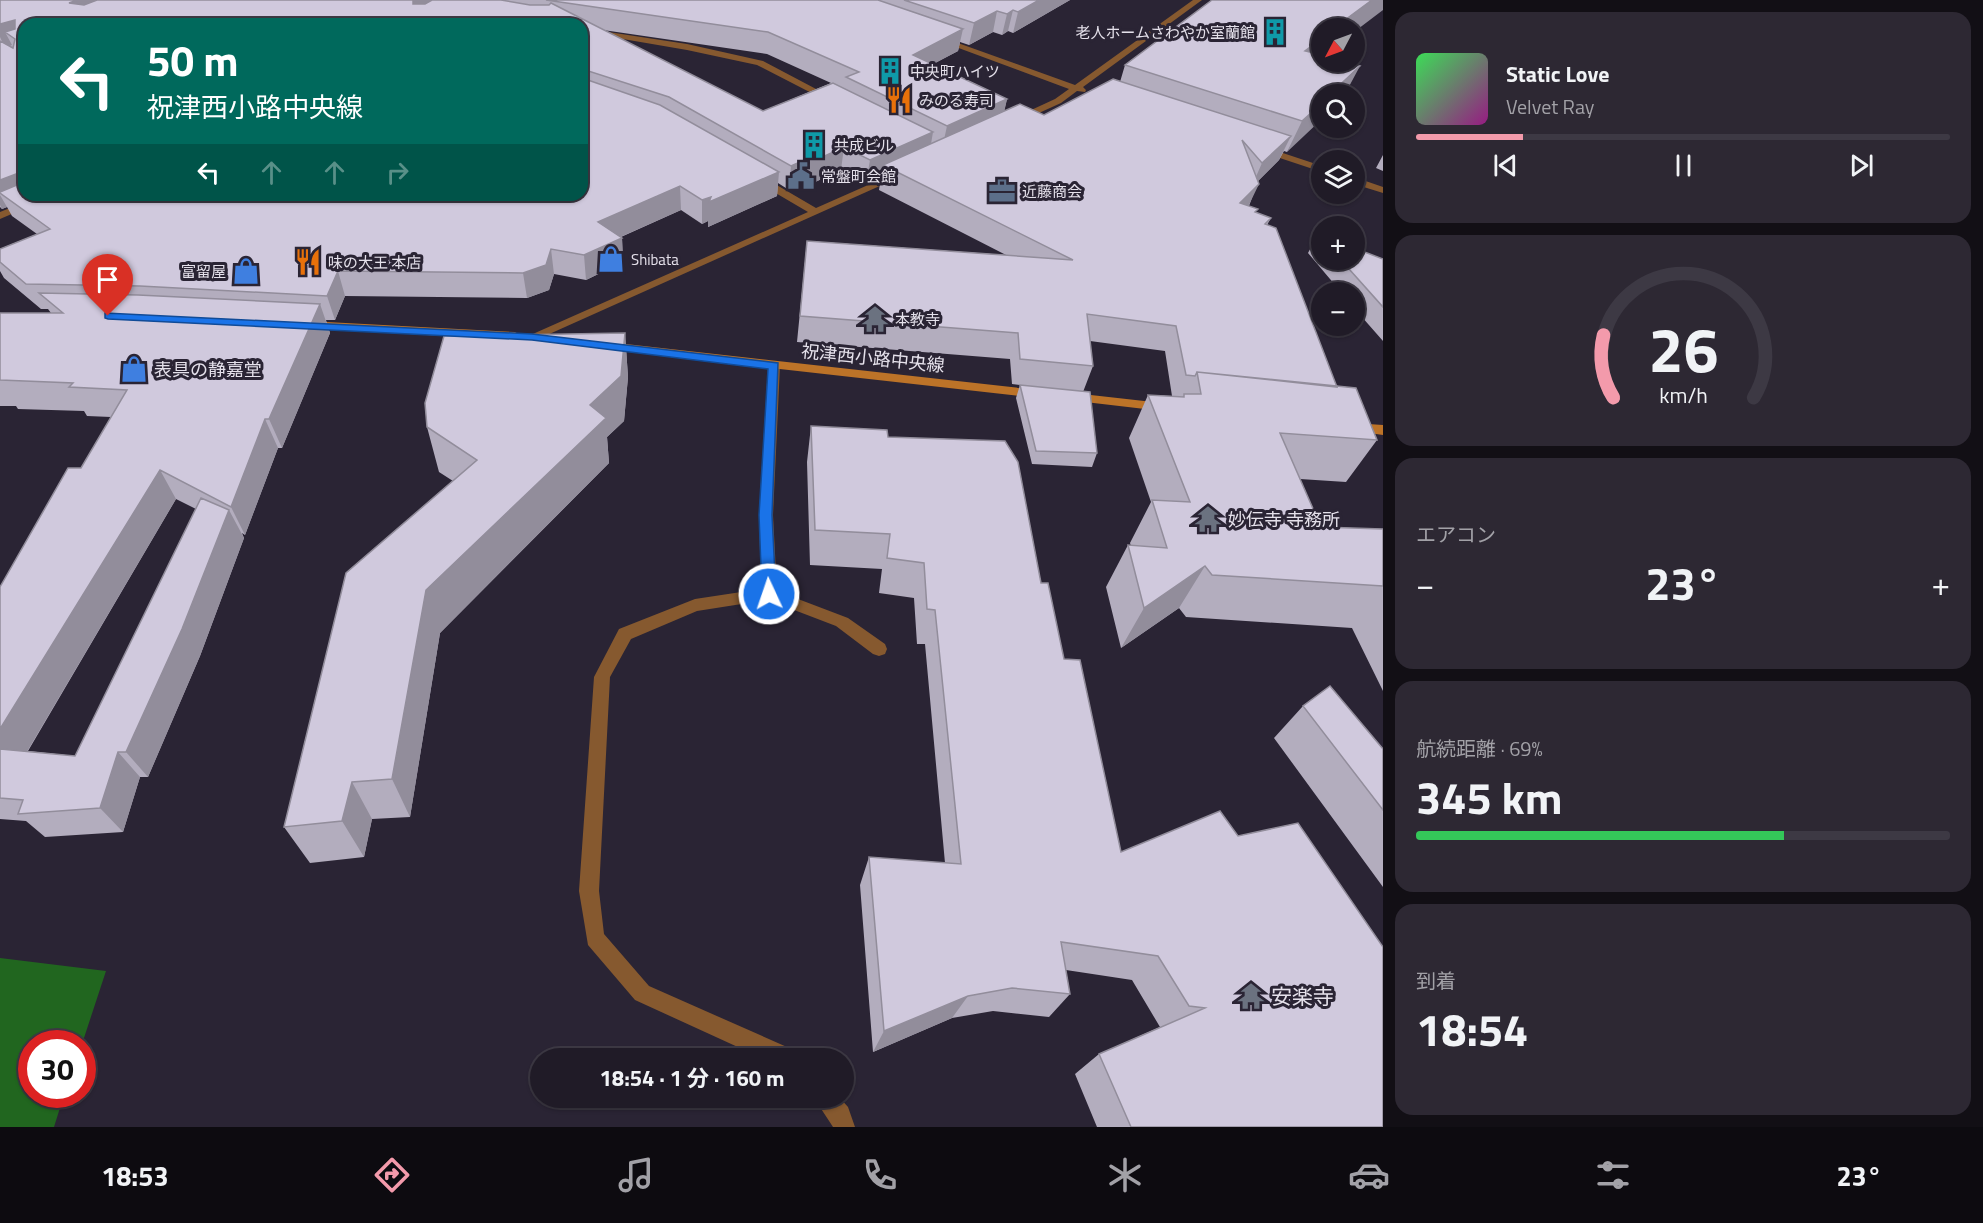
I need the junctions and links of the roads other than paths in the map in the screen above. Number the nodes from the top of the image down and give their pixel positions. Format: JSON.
{"nodes":[{"id":1,"x":1198,"y":0,"type":"edge"},
{"id":2,"x":588,"y":31,"type":"edge"},
{"id":3,"x":928,"y":35,"type":"edge"},
{"id":4,"x":1077,"y":88,"type":"junction"},
{"id":5,"x":1094,"y":94,"type":"edge"},
{"id":6,"x":835,"y":102,"type":"edge"},
{"id":7,"x":1005,"y":126,"type":"edge"},
{"id":8,"x":1255,"y":147,"type":"edge"},
{"id":9,"x":1311,"y":165,"type":"edge"},
{"id":10,"x":910,"y":170,"type":"edge"},
{"id":11,"x":746,"y":171,"type":"edge"},
{"id":12,"x":1365,"y":184,"type":"edge"},
{"id":13,"x":1383,"y":190,"type":"edge"},
{"id":14,"x":36,"y":201,"type":"edge"},
{"id":15,"x":816,"y":212,"type":"junction"},
{"id":16,"x":0,"y":216,"type":"edge"},
{"id":17,"x":294,"y":324,"type":"edge"},
{"id":18,"x":532,"y":337,"type":"junction"},
{"id":19,"x":555,"y":340,"type":"edge"},
{"id":20,"x":590,"y":344,"type":"edge"},
{"id":21,"x":774,"y":366,"type":"junction"},
{"id":22,"x":1172,"y":408,"type":"edge"},
{"id":23,"x":1336,"y":425,"type":"edge"},
{"id":24,"x":1383,"y":430,"type":"edge"},
{"id":25,"x":769,"y":594,"type":"junction"},
{"id":26,"x":879,"y":650,"type":"dead end"},
{"id":27,"x":764,"y":1048,"type":"edge"},
{"id":28,"x":834,"y":1108,"type":"edge"},
{"id":29,"x":844,"y":1127,"type":"edge"}],
"edges":[{"from":1,"to":4,"type":"street"},
{"from":2,"to":6,"type":"street"},
{"from":3,"to":4,"type":"street"},
{"from":4,"to":5,"type":"street"},
{"from":4,"to":7,"type":"street"},
{"from":8,"to":9,"type":"street"},
{"from":10,"to":15,"type":"street"},
{"from":11,"to":15,"type":"street"},
{"from":12,"to":13,"type":"street"},
{"from":14,"to":16,"type":"street"},
{"from":15,"to":18,"type":"street"},
{"from":17,"to":18,"type":"main road"},
{"from":18,"to":19,"type":"main road"},
{"from":20,"to":21,"type":"main road","name":"祝津西小路中央線"},
{"from":21,"to":22,"type":"main road","name":"祝津西小路中央線"},
{"from":21,"to":25,"type":"street"},
{"from":23,"to":24,"type":"main road"},
{"from":25,"to":26,"type":"street"},
{"from":25,"to":27,"type":"street"},
{"from":28,"to":29,"type":"street"}]}
